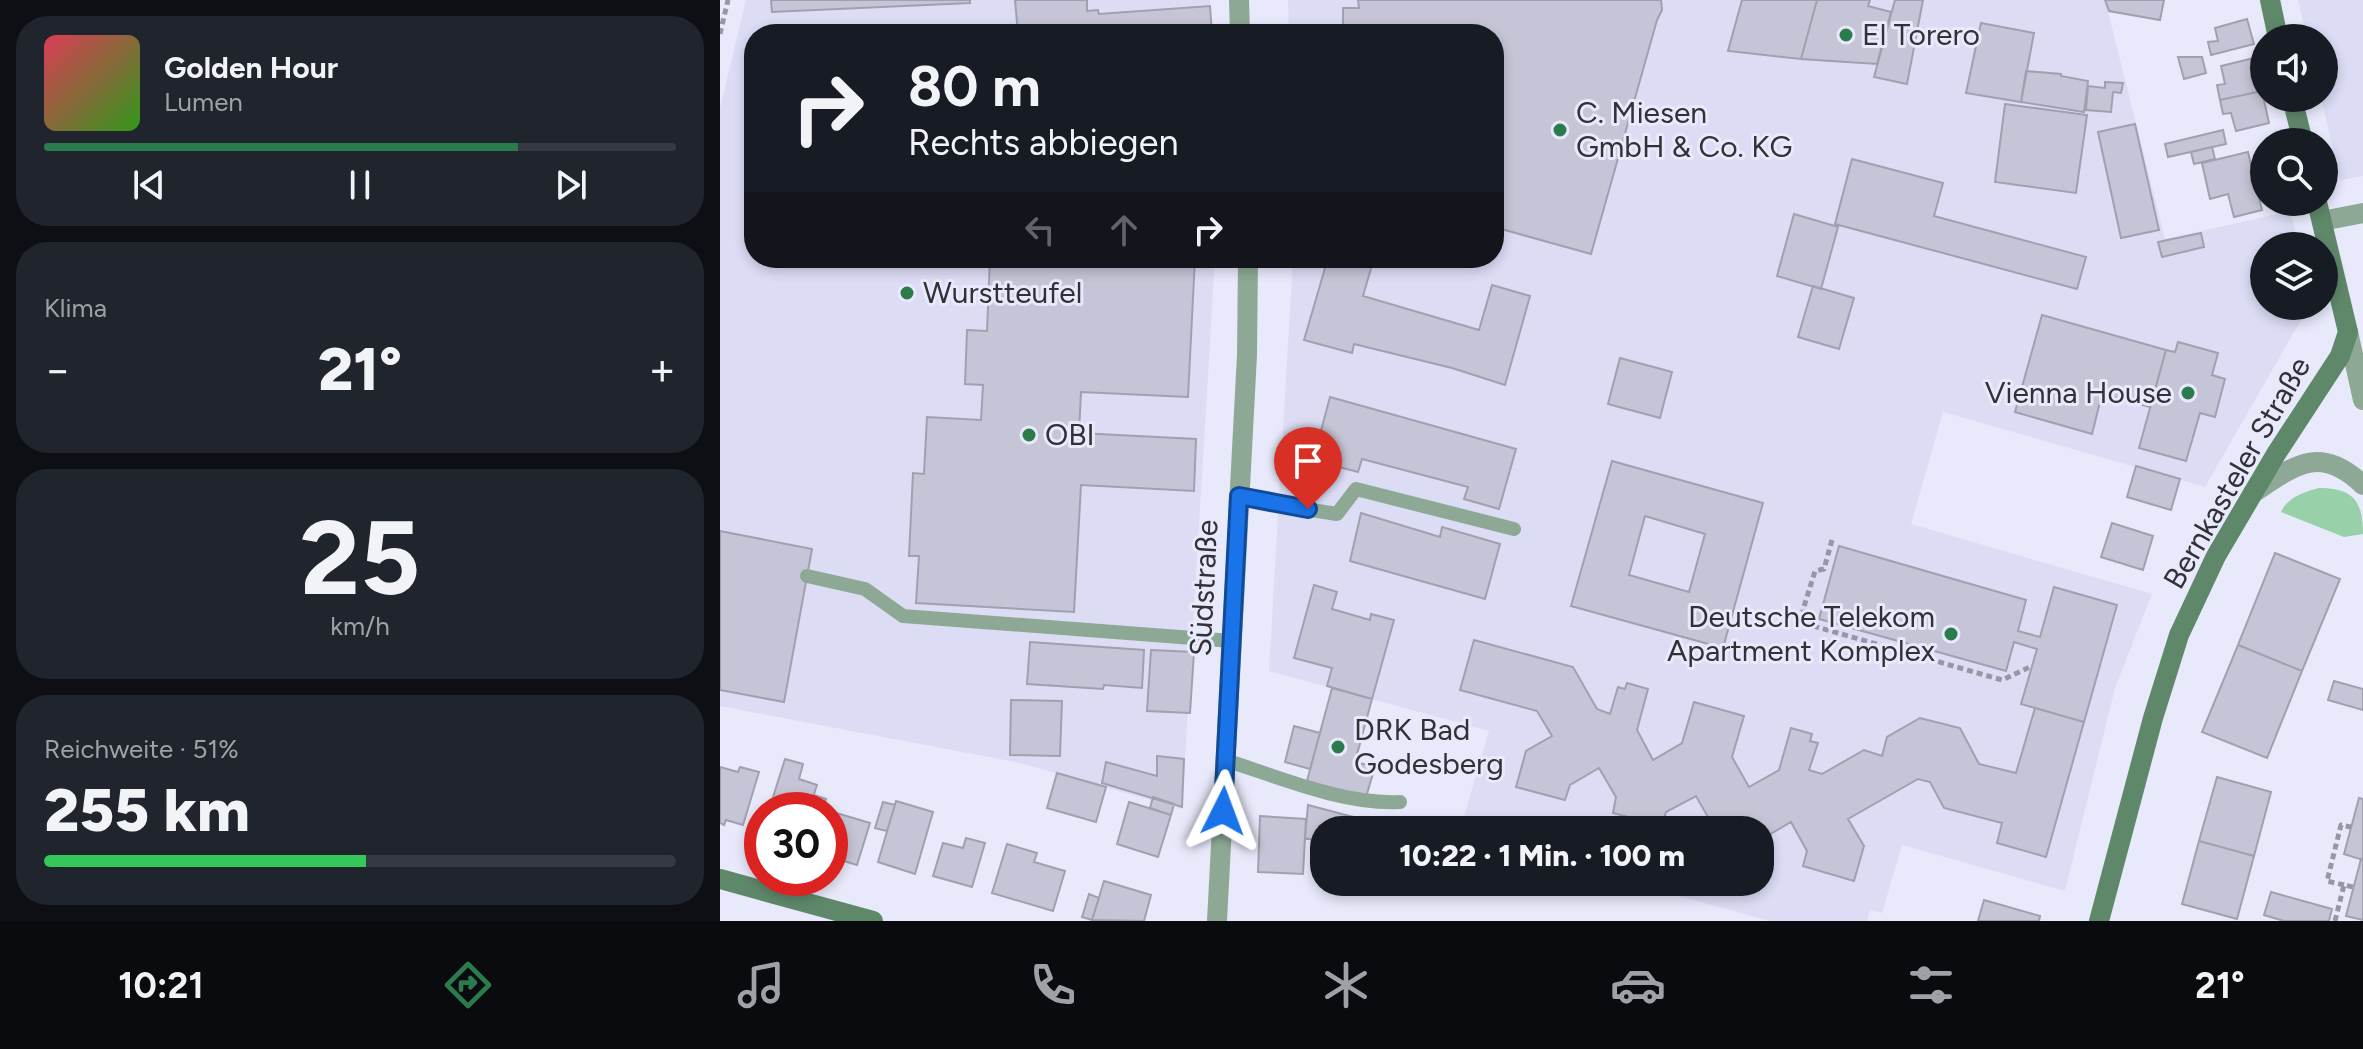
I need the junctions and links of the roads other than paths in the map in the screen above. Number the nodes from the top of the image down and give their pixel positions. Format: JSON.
{"nodes":[{"id":1,"x":1239,"y":0,"type":"edge"},
{"id":2,"x":2270,"y":0,"type":"edge"},
{"id":3,"x":1240,"y":24,"type":"edge"},
{"id":4,"x":2275,"y":24,"type":"edge"},
{"id":5,"x":2338,"y":212,"type":"edge"},
{"id":6,"x":2363,"y":213,"type":"edge"},
{"id":7,"x":2321,"y":216,"type":"edge"},
{"id":8,"x":1248,"y":268,"type":"edge"},
{"id":9,"x":2348,"y":332,"type":"junction"},
{"id":10,"x":2363,"y":400,"type":"edge"},
{"id":11,"x":2363,"y":485,"type":"edge"},
{"id":12,"x":2253,"y":493,"type":"junction"},
{"id":13,"x":1239,"y":496,"type":"junction"},
{"id":14,"x":1514,"y":529,"type":"dead end"},
{"id":15,"x":807,"y":576,"type":"dead end"},
{"id":16,"x":1232,"y":641,"type":"junction"},
{"id":17,"x":1225,"y":760,"type":"junction"},
{"id":18,"x":1400,"y":802,"type":"dead end"},
{"id":19,"x":720,"y":879,"type":"edge"},
{"id":20,"x":873,"y":921,"type":"edge"},
{"id":21,"x":1217,"y":921,"type":"edge"},
{"id":22,"x":2099,"y":921,"type":"edge"}],
"edges":[{"from":1,"to":3,"type":"street"},
{"from":2,"to":4,"type":"street"},
{"from":5,"to":6,"type":"street"},
{"from":7,"to":9,"type":"street"},
{"from":8,"to":13,"type":"street","name":"Südstraße"},
{"from":9,"to":10,"type":"street"},
{"from":9,"to":12,"type":"street","name":"Bernkasteler Straße"},
{"from":11,"to":12,"type":"street"},
{"from":12,"to":22,"type":"street","name":"Bernkasteler Straße"},
{"from":13,"to":14,"type":"lane"},
{"from":13,"to":16,"type":"street","name":"Südstraße"},
{"from":15,"to":16,"type":"lane"},
{"from":16,"to":17,"type":"street","name":"Südstraße"},
{"from":17,"to":18,"type":"lane"},
{"from":17,"to":21,"type":"street","name":"Südstraße"},
{"from":19,"to":20,"type":"street"}]}
